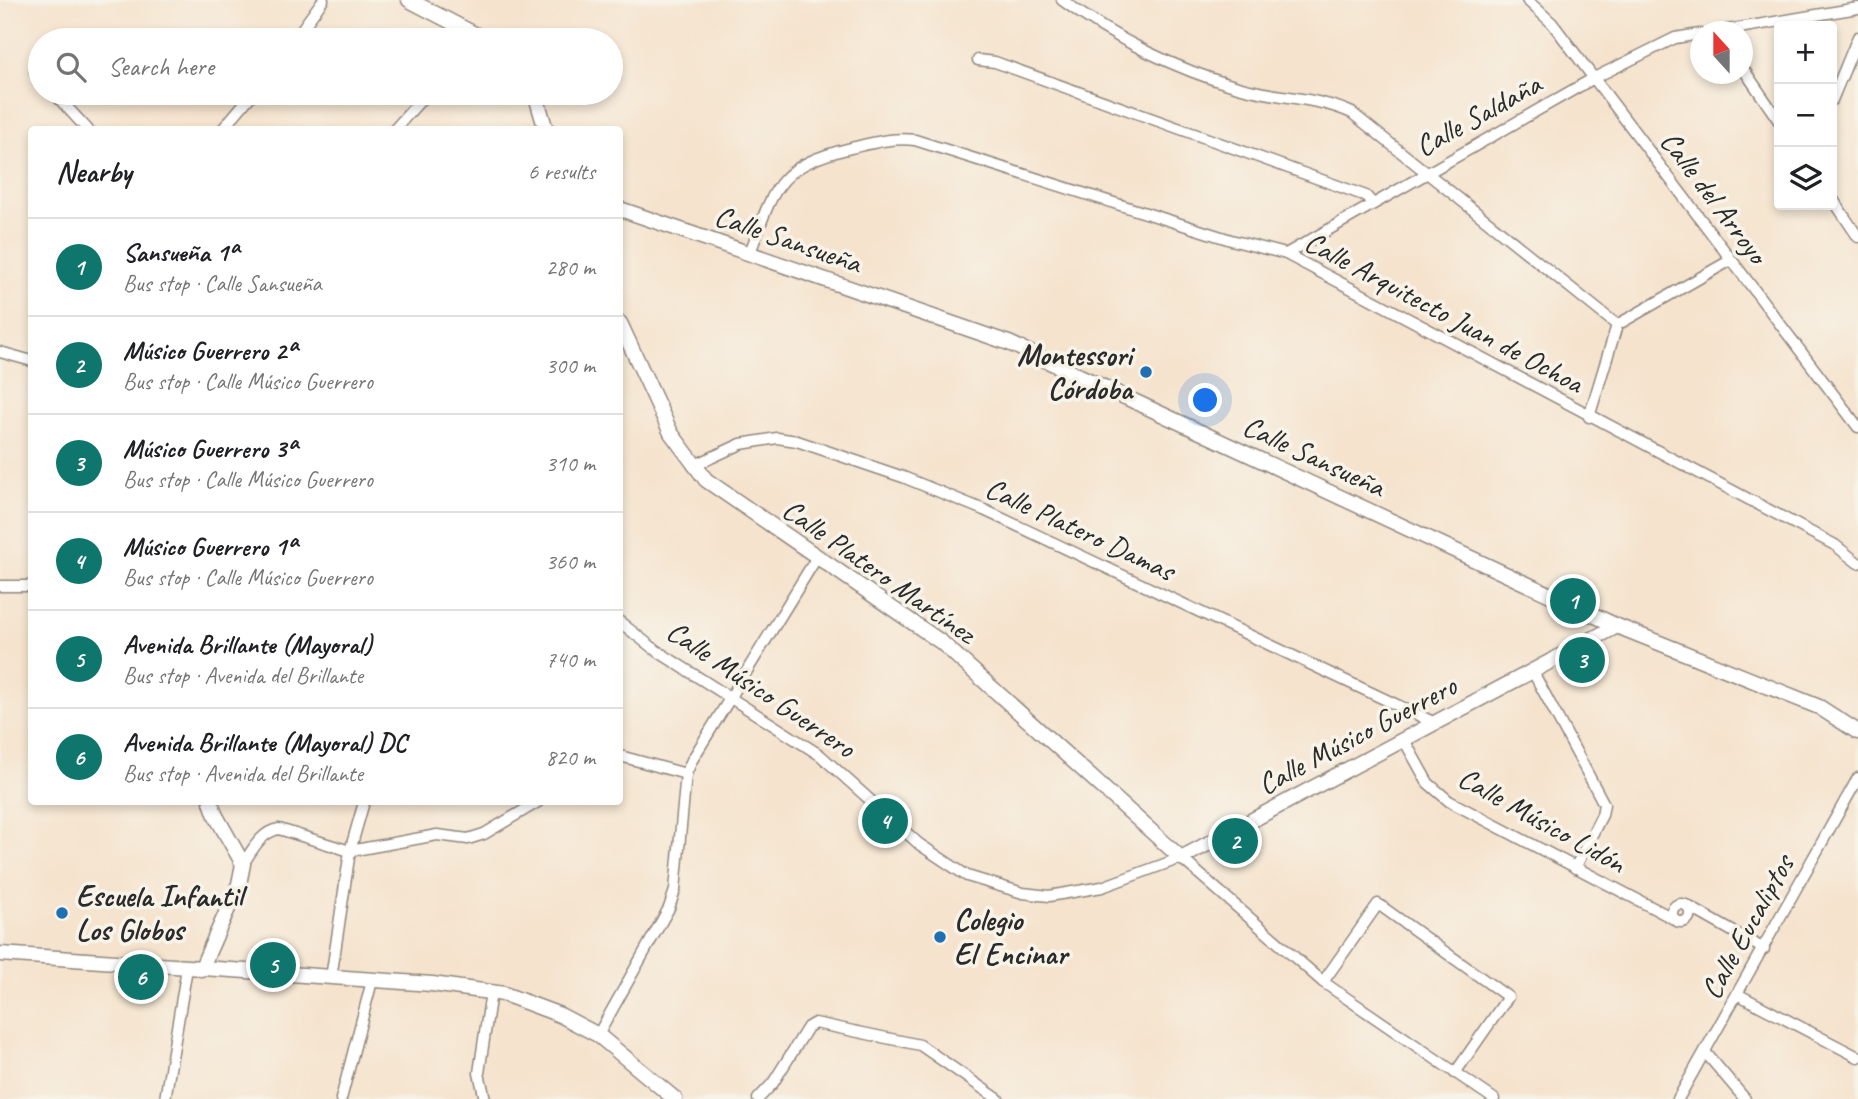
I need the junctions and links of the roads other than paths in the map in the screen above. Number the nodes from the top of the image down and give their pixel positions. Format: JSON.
{"nodes":[{"id":1,"x":323,"y":0,"type":"edge"},
{"id":2,"x":409,"y":0,"type":"edge"},
{"id":3,"x":1062,"y":0,"type":"edge"},
{"id":4,"x":1527,"y":0,"type":"edge"},
{"id":5,"x":1858,"y":8,"type":"edge"},
{"id":6,"x":1753,"y":25,"type":"edge"},
{"id":7,"x":303,"y":28,"type":"edge"},
{"id":8,"x":459,"y":28,"type":"edge"},
{"id":9,"x":1690,"y":36,"type":"edge"},
{"id":10,"x":1858,"y":37,"type":"edge"},
{"id":11,"x":978,"y":60,"type":"dead end"},
{"id":12,"x":1594,"y":78,"type":"junction"},
{"id":13,"x":1753,"y":82,"type":"edge"},
{"id":14,"x":1837,"y":88,"type":"edge"},
{"id":15,"x":65,"y":105,"type":"edge"},
{"id":16,"x":243,"y":105,"type":"edge"},
{"id":17,"x":416,"y":105,"type":"edge"},
{"id":18,"x":539,"y":105,"type":"edge"},
{"id":19,"x":1774,"y":114,"type":"edge"},
{"id":20,"x":84,"y":126,"type":"edge"},
{"id":21,"x":225,"y":126,"type":"edge"},
{"id":22,"x":398,"y":126,"type":"edge"},
{"id":23,"x":545,"y":126,"type":"edge"},
{"id":24,"x":1427,"y":172,"type":"junction"},
{"id":25,"x":1372,"y":203,"type":"junction"},
{"id":26,"x":1837,"y":206,"type":"edge"},
{"id":27,"x":623,"y":210,"type":"edge"},
{"id":28,"x":1858,"y":237,"type":"edge"},
{"id":29,"x":750,"y":253,"type":"junction"},
{"id":30,"x":1286,"y":254,"type":"junction"},
{"id":31,"x":1731,"y":260,"type":"junction"},
{"id":32,"x":1617,"y":325,"type":"junction"},
{"id":33,"x":623,"y":329,"type":"edge"},
{"id":34,"x":0,"y":352,"type":"edge"},
{"id":35,"x":28,"y":360,"type":"edge"},
{"id":36,"x":1589,"y":417,"type":"junction"},
{"id":37,"x":1858,"y":427,"type":"edge"},
{"id":38,"x":693,"y":466,"type":"junction"},
{"id":39,"x":817,"y":557,"type":"junction"},
{"id":40,"x":1858,"y":563,"type":"edge"},
{"id":41,"x":0,"y":586,"type":"edge"},
{"id":42,"x":28,"y":586,"type":"edge"},
{"id":43,"x":623,"y":624,"type":"edge"},
{"id":44,"x":1617,"y":626,"type":"junction"},
{"id":45,"x":1533,"y":672,"type":"junction"},
{"id":46,"x":729,"y":698,"type":"junction"},
{"id":47,"x":1435,"y":723,"type":"junction"},
{"id":48,"x":1858,"y":732,"type":"edge"},
{"id":49,"x":1404,"y":740,"type":"junction"},
{"id":50,"x":623,"y":756,"type":"edge"},
{"id":51,"x":686,"y":774,"type":"junction"},
{"id":52,"x":1858,"y":778,"type":"edge"},
{"id":53,"x":213,"y":805,"type":"edge"},
{"id":54,"x":363,"y":805,"type":"edge"},
{"id":55,"x":533,"y":805,"type":"edge"},
{"id":56,"x":350,"y":851,"type":"junction"},
{"id":57,"x":1181,"y":858,"type":"junction"},
{"id":58,"x":243,"y":864,"type":"junction"},
{"id":59,"x":1575,"y":868,"type":"junction"},
{"id":60,"x":1764,"y":949,"type":"junction"},
{"id":61,"x":0,"y":954,"type":"edge"},
{"id":62,"x":194,"y":968,"type":"junction"},
{"id":63,"x":331,"y":978,"type":"junction"},
{"id":64,"x":372,"y":981,"type":"junction"},
{"id":65,"x":1323,"y":982,"type":"junction"},
{"id":66,"x":492,"y":992,"type":"junction"},
{"id":67,"x":1739,"y":995,"type":"junction"},
{"id":68,"x":598,"y":1035,"type":"junction"},
{"id":69,"x":1705,"y":1052,"type":"junction"},
{"id":70,"x":1858,"y":1057,"type":"edge"},
{"id":71,"x":1455,"y":1073,"type":"junction"},
{"id":72,"x":165,"y":1099,"type":"edge"},
{"id":73,"x":341,"y":1099,"type":"edge"},
{"id":74,"x":485,"y":1099,"type":"edge"},
{"id":75,"x":675,"y":1099,"type":"edge"},
{"id":76,"x":758,"y":1099,"type":"edge"},
{"id":77,"x":998,"y":1099,"type":"edge"},
{"id":78,"x":1494,"y":1099,"type":"edge"},
{"id":79,"x":1678,"y":1099,"type":"edge"},
{"id":80,"x":1745,"y":1099,"type":"edge"}],
"edges":[{"from":1,"to":7,"type":"street"},
{"from":2,"to":8,"type":"street"},
{"from":3,"to":24,"type":"street"},
{"from":4,"to":12,"type":"street","name":"Calle del Arroyo"},
{"from":5,"to":6,"type":"street"},
{"from":9,"to":12,"type":"street","name":"Calle Saldaña"},
{"from":10,"to":14,"type":"street"},
{"from":11,"to":25,"type":"street"},
{"from":12,"to":24,"type":"street","name":"Calle Saldaña"},
{"from":12,"to":31,"type":"street","name":"Calle del Arroyo"},
{"from":13,"to":19,"type":"street"},
{"from":15,"to":20,"type":"street"},
{"from":16,"to":21,"type":"street"},
{"from":17,"to":22,"type":"street"},
{"from":18,"to":23,"type":"street"},
{"from":24,"to":25,"type":"street","name":"Calle Saldaña"},
{"from":24,"to":32,"type":"street"},
{"from":25,"to":30,"type":"street","name":"Calle Saldaña"},
{"from":26,"to":28,"type":"street"},
{"from":27,"to":29,"type":"street","name":"Calle Sansueña"},
{"from":29,"to":30,"type":"street","name":"Calle Arquitecto Juan de Ochoa"},
{"from":29,"to":44,"type":"street","name":"Calle Sansueña"},
{"from":30,"to":36,"type":"street","name":"Calle Arquitecto Juan de Ochoa"},
{"from":31,"to":32,"type":"street"},
{"from":31,"to":37,"type":"street","name":"Calle del Arroyo"},
{"from":32,"to":36,"type":"street"},
{"from":33,"to":38,"type":"street","name":"Calle Platero Martínez"},
{"from":34,"to":35,"type":"street"},
{"from":36,"to":40,"type":"street","name":"Calle Arquitecto Juan de Ochoa"},
{"from":38,"to":39,"type":"street","name":"Calle Platero Martínez"},
{"from":38,"to":47,"type":"street","name":"Calle Platero Damas"},
{"from":39,"to":46,"type":"street"},
{"from":39,"to":57,"type":"street","name":"Calle Platero Martínez"},
{"from":41,"to":42,"type":"street"},
{"from":43,"to":46,"type":"street","name":"Calle Músico Guerrero"},
{"from":44,"to":45,"type":"street","name":"Calle Músico Guerrero"},
{"from":44,"to":48,"type":"street","name":"Calle Sansueña"},
{"from":45,"to":47,"type":"street","name":"Calle Músico Guerrero"},
{"from":45,"to":59,"type":"street"},
{"from":46,"to":51,"type":"street"},
{"from":46,"to":57,"type":"street","name":"Calle Músico Guerrero"},
{"from":47,"to":49,"type":"street","name":"Calle Músico Guerrero"},
{"from":49,"to":57,"type":"street","name":"Calle Músico Guerrero"},
{"from":49,"to":59,"type":"street","name":"Calle Músico Lidón"},
{"from":50,"to":51,"type":"street"},
{"from":51,"to":68,"type":"street"},
{"from":52,"to":60,"type":"street","name":"Calle Eucaliptos"},
{"from":53,"to":58,"type":"street"},
{"from":54,"to":56,"type":"street"},
{"from":55,"to":56,"type":"street"},
{"from":56,"to":58,"type":"street"},
{"from":56,"to":63,"type":"street"},
{"from":57,"to":65,"type":"street"},
{"from":58,"to":62,"type":"street"},
{"from":59,"to":60,"type":"street","name":"Calle Músico Lidón"},
{"from":60,"to":67,"type":"street","name":"Calle Eucaliptos"},
{"from":61,"to":62,"type":"street"},
{"from":62,"to":63,"type":"street"},
{"from":62,"to":72,"type":"street"},
{"from":63,"to":64,"type":"street"},
{"from":64,"to":66,"type":"street"},
{"from":64,"to":73,"type":"street"},
{"from":65,"to":71,"type":"street"},
{"from":65,"to":71,"type":"street"},
{"from":66,"to":68,"type":"street"},
{"from":66,"to":74,"type":"street"},
{"from":67,"to":69,"type":"street","name":"Calle Eucaliptos"},
{"from":67,"to":70,"type":"street"},
{"from":68,"to":75,"type":"street"},
{"from":69,"to":79,"type":"street","name":"Calle Eucaliptos"},
{"from":69,"to":80,"type":"street"},
{"from":71,"to":78,"type":"street"},
{"from":76,"to":77,"type":"street"}]}
